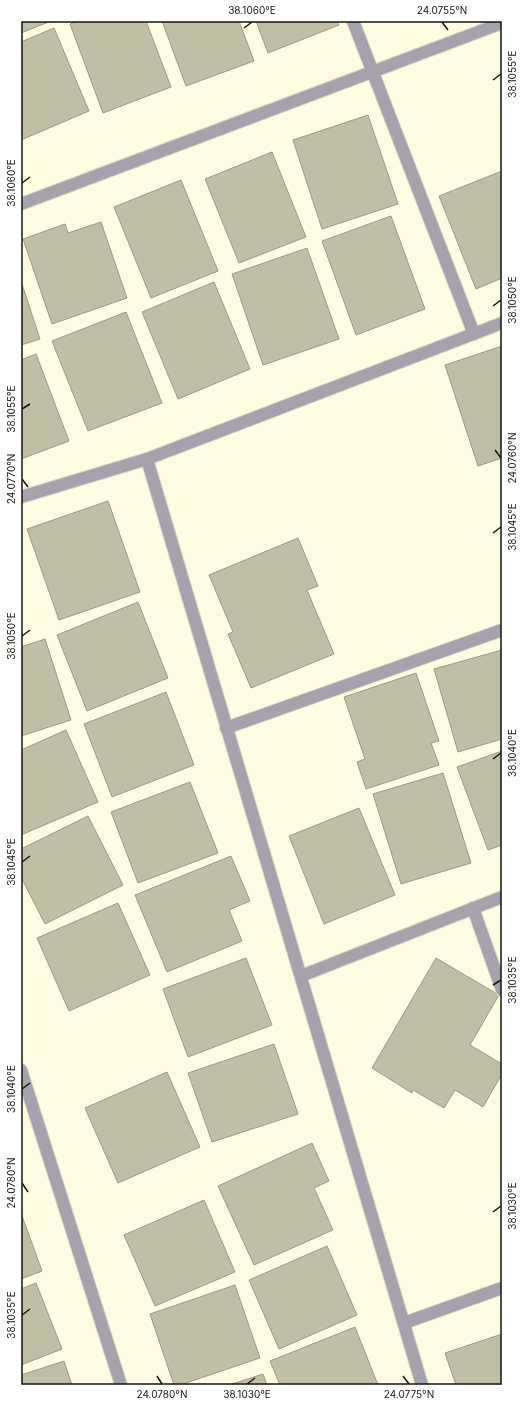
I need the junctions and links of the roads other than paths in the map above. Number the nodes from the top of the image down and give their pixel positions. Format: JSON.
{"nodes":[{"id":1,"x":353,"y":21,"type":"edge"},
{"id":2,"x":502,"y":23,"type":"edge"},
{"id":3,"x":374,"y":72,"type":"junction"},
{"id":4,"x":21,"y":204,"type":"edge"},
{"id":5,"x":502,"y":323,"type":"edge"},
{"id":6,"x":474,"y":334,"type":"junction"},
{"id":7,"x":147,"y":459,"type":"junction"},
{"id":8,"x":21,"y":497,"type":"edge"},
{"id":9,"x":502,"y":630,"type":"edge"},
{"id":10,"x":226,"y":728,"type":"junction"},
{"id":11,"x":502,"y":897,"type":"edge"},
{"id":12,"x":473,"y":908,"type":"junction"},
{"id":13,"x":301,"y":976,"type":"junction"},
{"id":14,"x":502,"y":990,"type":"edge"},
{"id":15,"x":21,"y":1073,"type":"edge"},
{"id":16,"x":502,"y":1288,"type":"edge"},
{"id":17,"x":404,"y":1323,"type":"junction"},
{"id":18,"x":121,"y":1385,"type":"edge"},
{"id":19,"x":422,"y":1385,"type":"edge"}],
"edges":[{"from":1,"to":3,"type":"street"},
{"from":2,"to":3,"type":"street"},
{"from":3,"to":4,"type":"street"},
{"from":3,"to":6,"type":"street"},
{"from":5,"to":6,"type":"street"},
{"from":6,"to":7,"type":"street"},
{"from":7,"to":8,"type":"street"},
{"from":7,"to":10,"type":"street"},
{"from":9,"to":10,"type":"street"},
{"from":10,"to":13,"type":"street"},
{"from":11,"to":12,"type":"street"},
{"from":12,"to":13,"type":"street"},
{"from":12,"to":14,"type":"street"},
{"from":13,"to":17,"type":"street"},
{"from":15,"to":18,"type":"street"},
{"from":16,"to":17,"type":"street"},
{"from":17,"to":19,"type":"street"}]}
